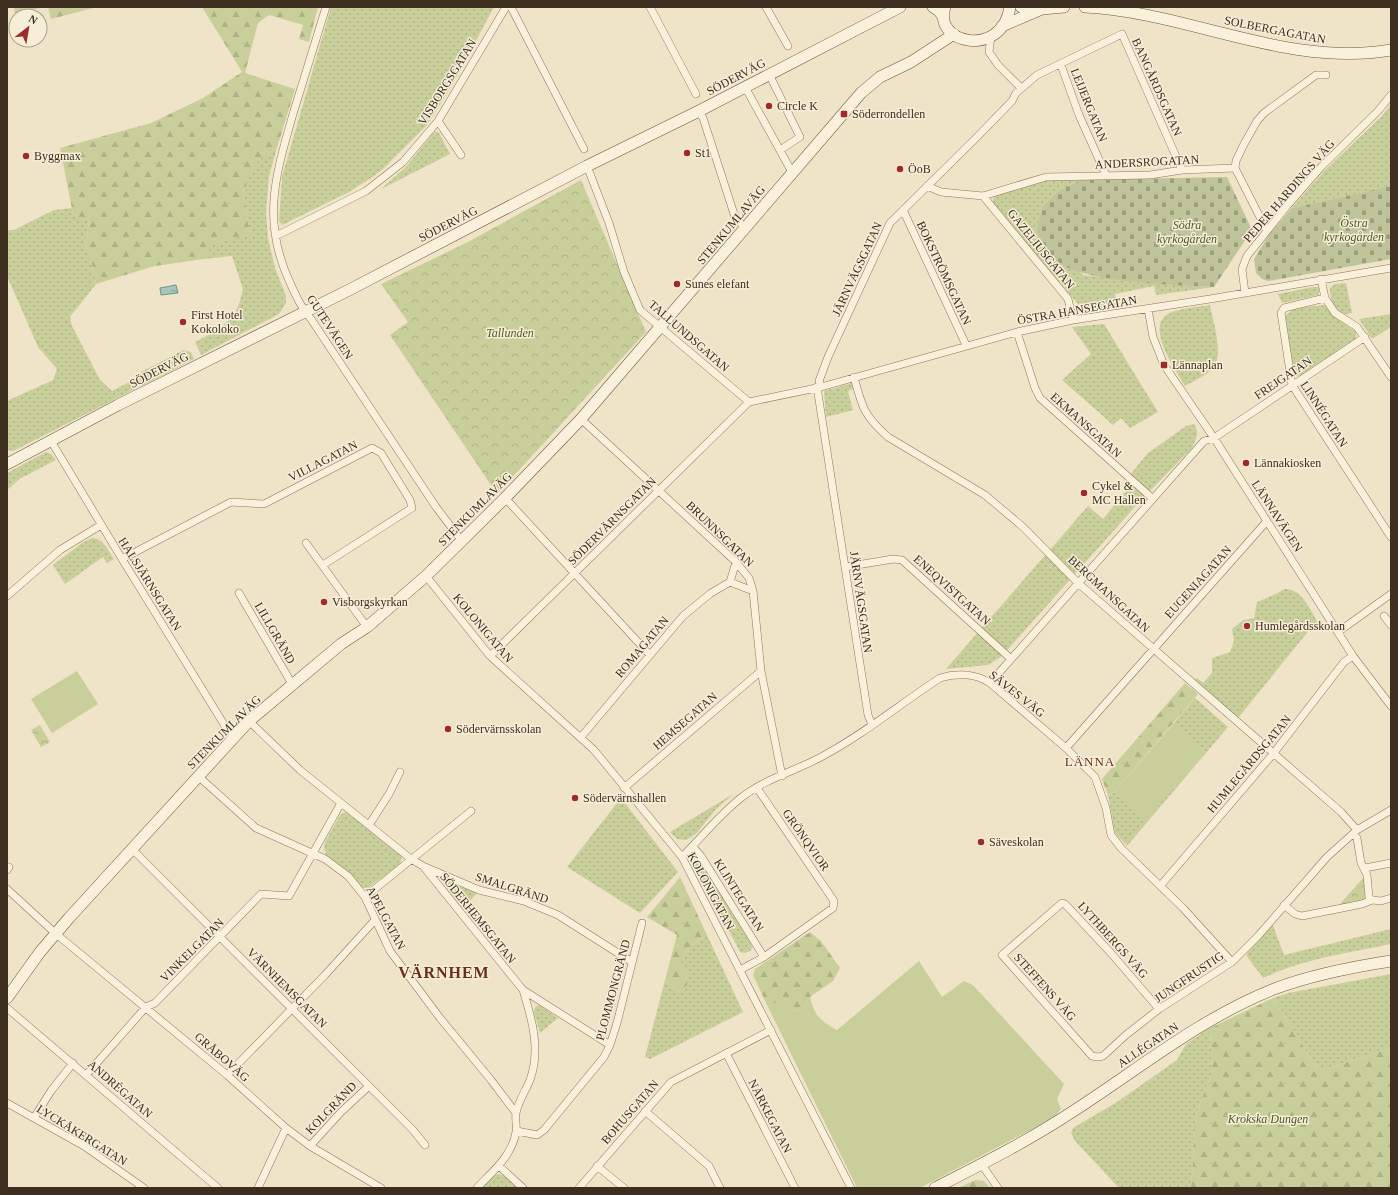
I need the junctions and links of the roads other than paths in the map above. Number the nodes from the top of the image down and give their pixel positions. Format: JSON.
{"nodes":[{"id":1,"x":326,"y":7,"type":"edge"},
{"id":2,"x":506,"y":7,"type":"edge"},
{"id":3,"x":511,"y":7,"type":"edge"},
{"id":4,"x":650,"y":7,"type":"edge"},
{"id":5,"x":766,"y":7,"type":"edge"},
{"id":6,"x":900,"y":7,"type":"edge"},
{"id":7,"x":933,"y":7,"type":"edge"},
{"id":8,"x":1010,"y":7,"type":"edge"},
{"id":9,"x":1021,"y":7,"type":"edge"},
{"id":10,"x":1064,"y":7,"type":"edge"},
{"id":11,"x":1085,"y":7,"type":"edge"},
{"id":12,"x":1042,"y":9,"type":"junction"},
{"id":13,"x":944,"y":13,"type":"edge"},
{"id":14,"x":1002,"y":26,"type":"junction"},
{"id":15,"x":954,"y":34,"type":"junction"},
{"id":16,"x":1122,"y":34,"type":"joint"},
{"id":17,"x":992,"y":36,"type":"junction"},
{"id":18,"x":788,"y":46,"type":"dead end"},
{"id":19,"x":1391,"y":50,"type":"edge"},
{"id":20,"x":1061,"y":65,"type":"junction"},
{"id":21,"x":769,"y":74,"type":"junction"},
{"id":22,"x":1326,"y":75,"type":"dead end"},
{"id":23,"x":745,"y":87,"type":"junction"},
{"id":24,"x":1021,"y":88,"type":"junction"},
{"id":25,"x":696,"y":94,"type":"dead end"},
{"id":26,"x":1391,"y":95,"type":"edge"},
{"id":27,"x":699,"y":111,"type":"junction"},
{"id":28,"x":438,"y":121,"type":"junction"},
{"id":29,"x":584,"y":149,"type":"dead end"},
{"id":30,"x":780,"y":150,"type":"junction"},
{"id":31,"x":461,"y":156,"type":"dead end"},
{"id":32,"x":587,"y":166,"type":"junction"},
{"id":33,"x":1235,"y":168,"type":"junction"},
{"id":34,"x":1182,"y":170,"type":"junction"},
{"id":35,"x":793,"y":174,"type":"junction"},
{"id":36,"x":1106,"y":175,"type":"junction"},
{"id":37,"x":926,"y":186,"type":"junction"},
{"id":38,"x":983,"y":196,"type":"junction"},
{"id":39,"x":903,"y":210,"type":"junction"},
{"id":40,"x":746,"y":229,"type":"junction"},
{"id":41,"x":1267,"y":231,"type":"junction"},
{"id":42,"x":276,"y":236,"type":"junction"},
{"id":43,"x":1391,"y":268,"type":"edge"},
{"id":44,"x":1321,"y":278,"type":"junction"},
{"id":45,"x":1245,"y":293,"type":"junction"},
{"id":46,"x":1325,"y":298,"type":"junction"},
{"id":47,"x":1148,"y":309,"type":"junction"},
{"id":48,"x":304,"y":311,"type":"junction"},
{"id":49,"x":1073,"y":320,"type":"junction"},
{"id":50,"x":660,"y":327,"type":"junction"},
{"id":51,"x":1017,"y":332,"type":"junction"},
{"id":52,"x":1365,"y":338,"type":"junction"},
{"id":53,"x":966,"y":346,"type":"junction"},
{"id":54,"x":854,"y":377,"type":"junction"},
{"id":55,"x":1391,"y":377,"type":"edge"},
{"id":56,"x":1292,"y":385,"type":"junction"},
{"id":57,"x":819,"y":387,"type":"junction"},
{"id":58,"x":749,"y":402,"type":"junction"},
{"id":59,"x":580,"y":419,"type":"junction"},
{"id":60,"x":1214,"y":438,"type":"junction"},
{"id":61,"x":51,"y":441,"type":"junction"},
{"id":62,"x":7,"y":464,"type":"edge"},
{"id":63,"x":658,"y":491,"type":"junction"},
{"id":64,"x":505,"y":498,"type":"junction"},
{"id":65,"x":1152,"y":498,"type":"junction"},
{"id":66,"x":1268,"y":521,"type":"junction"},
{"id":67,"x":101,"y":525,"type":"junction"},
{"id":68,"x":1391,"y":537,"type":"edge"},
{"id":69,"x":461,"y":540,"type":"junction"},
{"id":70,"x":306,"y":543,"type":"dead end"},
{"id":71,"x":122,"y":559,"type":"junction"},
{"id":72,"x":736,"y":562,"type":"junction"},
{"id":73,"x":323,"y":564,"type":"junction"},
{"id":74,"x":845,"y":567,"type":"junction"},
{"id":75,"x":574,"y":574,"type":"junction"},
{"id":76,"x":426,"y":576,"type":"junction"},
{"id":77,"x":730,"y":582,"type":"junction"},
{"id":78,"x":1078,"y":583,"type":"junction"},
{"id":79,"x":753,"y":592,"type":"junction"},
{"id":80,"x":240,"y":593,"type":"dead end"},
{"id":81,"x":1391,"y":594,"type":"edge"},
{"id":82,"x":7,"y":596,"type":"edge"},
{"id":83,"x":1384,"y":616,"type":"dead end"},
{"id":84,"x":1391,"y":625,"type":"edge"},
{"id":85,"x":367,"y":627,"type":"junction"},
{"id":86,"x":1338,"y":632,"type":"junction"},
{"id":87,"x":1153,"y":650,"type":"junction"},
{"id":88,"x":650,"y":655,"type":"junction"},
{"id":89,"x":490,"y":656,"type":"junction"},
{"id":90,"x":1353,"y":656,"type":"junction"},
{"id":91,"x":1011,"y":659,"type":"junction"},
{"id":92,"x":761,"y":671,"type":"junction"},
{"id":93,"x":990,"y":683,"type":"junction"},
{"id":94,"x":292,"y":684,"type":"junction"},
{"id":95,"x":1391,"y":706,"type":"edge"},
{"id":96,"x":249,"y":721,"type":"junction"},
{"id":97,"x":872,"y":725,"type":"junction"},
{"id":98,"x":235,"y":736,"type":"junction"},
{"id":99,"x":581,"y":737,"type":"junction"},
{"id":100,"x":1066,"y":748,"type":"junction"},
{"id":101,"x":1273,"y":754,"type":"junction"},
{"id":102,"x":400,"y":772,"type":"dead end"},
{"id":103,"x":198,"y":776,"type":"junction"},
{"id":104,"x":782,"y":776,"type":"junction"},
{"id":105,"x":624,"y":788,"type":"junction"},
{"id":106,"x":757,"y":788,"type":"junction"},
{"id":107,"x":341,"y":803,"type":"junction"},
{"id":108,"x":1391,"y":810,"type":"edge"},
{"id":109,"x":470,"y":811,"type":"dead end"},
{"id":110,"x":369,"y":824,"type":"junction"},
{"id":111,"x":1355,"y":832,"type":"junction"},
{"id":112,"x":692,"y":847,"type":"junction"},
{"id":113,"x":132,"y":849,"type":"junction"},
{"id":114,"x":312,"y":854,"type":"junction"},
{"id":115,"x":682,"y":857,"type":"junction"},
{"id":116,"x":411,"y":859,"type":"junction"},
{"id":117,"x":1391,"y":863,"type":"edge"},
{"id":118,"x":423,"y":866,"type":"junction"},
{"id":119,"x":1365,"y":868,"type":"junction"},
{"id":120,"x":1161,"y":885,"type":"junction"},
{"id":121,"x":7,"y":889,"type":"edge"},
{"id":122,"x":365,"y":897,"type":"junction"},
{"id":123,"x":1391,"y":898,"type":"edge"},
{"id":124,"x":1372,"y":900,"type":"junction"},
{"id":125,"x":1065,"y":904,"type":"joint"},
{"id":126,"x":1284,"y":904,"type":"junction"},
{"id":127,"x":375,"y":920,"type":"junction"},
{"id":128,"x":642,"y":923,"type":"dead end"},
{"id":129,"x":56,"y":933,"type":"junction"},
{"id":130,"x":220,"y":938,"type":"junction"},
{"id":131,"x":764,"y":957,"type":"junction"},
{"id":132,"x":1391,"y":961,"type":"edge"},
{"id":133,"x":632,"y":962,"type":"junction"},
{"id":134,"x":1232,"y":962,"type":"junction"},
{"id":135,"x":740,"y":970,"type":"junction"},
{"id":136,"x":522,"y":990,"type":"junction"},
{"id":137,"x":7,"y":998,"type":"edge"},
{"id":138,"x":146,"y":1007,"type":"junction"},
{"id":139,"x":7,"y":1008,"type":"edge"},
{"id":140,"x":292,"y":1009,"type":"junction"},
{"id":141,"x":1159,"y":1009,"type":"junction"},
{"id":142,"x":771,"y":1030,"type":"junction"},
{"id":143,"x":610,"y":1045,"type":"junction"},
{"id":144,"x":726,"y":1053,"type":"junction"},
{"id":145,"x":1098,"y":1057,"type":"joint"},
{"id":146,"x":73,"y":1063,"type":"junction"},
{"id":147,"x":87,"y":1074,"type":"junction"},
{"id":148,"x":227,"y":1075,"type":"junction"},
{"id":149,"x":369,"y":1086,"type":"junction"},
{"id":150,"x":7,"y":1103,"type":"edge"},
{"id":151,"x":645,"y":1112,"type":"junction"},
{"id":152,"x":516,"y":1113,"type":"junction"},
{"id":153,"x":34,"y":1118,"type":"junction"},
{"id":154,"x":286,"y":1128,"type":"junction"},
{"id":155,"x":517,"y":1131,"type":"junction"},
{"id":156,"x":425,"y":1145,"type":"dead end"},
{"id":157,"x":310,"y":1146,"type":"junction"},
{"id":158,"x":982,"y":1165,"type":"junction"},
{"id":159,"x":499,"y":1166,"type":"junction"},
{"id":160,"x":598,"y":1166,"type":"junction"},
{"id":161,"x":144,"y":1188,"type":"edge"},
{"id":162,"x":218,"y":1188,"type":"edge"},
{"id":163,"x":258,"y":1188,"type":"edge"},
{"id":164,"x":381,"y":1188,"type":"edge"},
{"id":165,"x":477,"y":1188,"type":"edge"},
{"id":166,"x":522,"y":1188,"type":"edge"},
{"id":167,"x":579,"y":1188,"type":"edge"},
{"id":168,"x":624,"y":1188,"type":"edge"},
{"id":169,"x":720,"y":1188,"type":"edge"},
{"id":170,"x":795,"y":1188,"type":"edge"},
{"id":171,"x":851,"y":1188,"type":"edge"},
{"id":172,"x":935,"y":1188,"type":"edge"},
{"id":173,"x":998,"y":1188,"type":"edge"}],
"edges":[{"from":1,"to":42,"type":"street","name":"GUTEVÄGEN"},
{"from":2,"to":28,"type":"street","name":"VISBORGSGATAN"},
{"from":3,"to":29,"type":"street"},
{"from":4,"to":25,"type":"street"},
{"from":5,"to":18,"type":"street"},
{"from":6,"to":21,"type":"street","name":"SÖDERVÄG"},
{"from":7,"to":13,"type":"street"},
{"from":8,"to":14,"type":"street"},
{"from":9,"to":12,"type":"street"},
{"from":10,"to":12,"type":"street"},
{"from":11,"to":19,"type":"street","name":"SOLBERGAGATAN"},
{"from":12,"to":14,"type":"street"},
{"from":13,"to":15,"type":"street"},
{"from":14,"to":17,"type":"street"},
{"from":15,"to":17,"type":"street"},
{"from":15,"to":35,"type":"street","name":"STENKUMLAVÄG"},
{"from":16,"to":20,"type":"street","name":"JÄRNVÄGSGATAN"},
{"from":16,"to":34,"type":"street","name":"BANGÅRDSGATAN"},
{"from":17,"to":24,"type":"street"},
{"from":20,"to":24,"type":"street","name":"JÄRNVÄGSGATAN"},
{"from":20,"to":36,"type":"street","name":"LEIJERGATAN"},
{"from":21,"to":23,"type":"street","name":"SÖDERVÄG"},
{"from":21,"to":30,"type":"street"},
{"from":22,"to":33,"type":"street"},
{"from":23,"to":27,"type":"street","name":"SÖDERVÄG"},
{"from":23,"to":30,"type":"street"},
{"from":24,"to":37,"type":"street","name":"JÄRNVÄGSGATAN"},
{"from":26,"to":41,"type":"street","name":"PEDER HARDINGS VÄG"},
{"from":27,"to":32,"type":"street","name":"SÖDERVÄG"},
{"from":27,"to":40,"type":"street"},
{"from":28,"to":31,"type":"street"},
{"from":28,"to":42,"type":"street","name":"VISBORGSGATAN"},
{"from":30,"to":35,"type":"street"},
{"from":32,"to":48,"type":"street","name":"SÖDERVÄG"},
{"from":32,"to":50,"type":"street","name":"TALLUNDSGATAN"},
{"from":33,"to":34,"type":"street","name":"ANDERSROGATAN"},
{"from":33,"to":41,"type":"street"},
{"from":34,"to":36,"type":"street","name":"ANDERSROGATAN"},
{"from":35,"to":40,"type":"street","name":"STENKUMLAVÄG"},
{"from":36,"to":38,"type":"street","name":"ANDERSROGATAN"},
{"from":37,"to":38,"type":"street","name":"ANDERSROGATAN"},
{"from":37,"to":39,"type":"street","name":"JÄRNVÄGSGATAN"},
{"from":38,"to":49,"type":"street","name":"GAZELIUSGATAN"},
{"from":39,"to":53,"type":"street","name":"BOKSTRÖMSGATAN"},
{"from":39,"to":57,"type":"street","name":"JÄRNVÄGSGATAN"},
{"from":40,"to":50,"type":"street","name":"STENKUMLAVÄG"},
{"from":41,"to":45,"type":"street","name":"PEDER HARDINGS VÄG"},
{"from":42,"to":48,"type":"street","name":"GUTEVÄGEN"},
{"from":43,"to":44,"type":"street","name":"ÖSTRA HANSEGATAN"},
{"from":44,"to":45,"type":"street","name":"ÖSTRA HANSEGATAN"},
{"from":44,"to":46,"type":"street"},
{"from":45,"to":47,"type":"street","name":"ÖSTRA HANSEGATAN"},
{"from":46,"to":52,"type":"street"},
{"from":46,"to":56,"type":"street","name":"LINNÉGATAN"},
{"from":47,"to":49,"type":"street","name":"ÖSTRA HANSEGATAN"},
{"from":47,"to":60,"type":"street","name":"LÄNNAVÄGEN"},
{"from":48,"to":61,"type":"street","name":"SÖDERVÄG"},
{"from":48,"to":69,"type":"street","name":"GUTEVÄGEN"},
{"from":49,"to":51,"type":"street","name":"ÖSTRA HANSEGATAN"},
{"from":50,"to":58,"type":"street","name":"TALLUNDSGATAN"},
{"from":50,"to":59,"type":"street","name":"STENKUMLAVÄG"},
{"from":51,"to":53,"type":"street","name":"ÖSTRA HANSEGATAN"},
{"from":51,"to":65,"type":"street","name":"EKMANSGATAN"},
{"from":52,"to":55,"type":"street"},
{"from":52,"to":56,"type":"street","name":"FREJGATAN"},
{"from":53,"to":54,"type":"street","name":"ÖSTRA HANSEGATAN"},
{"from":54,"to":57,"type":"street","name":"ÖSTRA HANSEGATAN"},
{"from":54,"to":78,"type":"street","name":"BERGMANSGATAN"},
{"from":56,"to":60,"type":"street","name":"FREJGATAN"},
{"from":56,"to":68,"type":"street","name":"LINNÉGATAN"},
{"from":57,"to":58,"type":"street","name":"ÖSTRA HANSEGATAN"},
{"from":57,"to":74,"type":"street","name":"JÄRNVÄGSGATAN"},
{"from":58,"to":63,"type":"street","name":"SÖDERVÄRNSGATAN"},
{"from":59,"to":63,"type":"street","name":"BRUNNSGATAN"},
{"from":59,"to":64,"type":"street","name":"STENKUMLAVÄG"},
{"from":60,"to":65,"type":"street","name":"FREJGATAN"},
{"from":60,"to":66,"type":"street","name":"LÄNNAVÄGEN"},
{"from":61,"to":62,"type":"street","name":"SÖDERVÄG"},
{"from":61,"to":67,"type":"street","name":"HALSJÄRNSGATAN"},
{"from":63,"to":72,"type":"street","name":"BRUNNSGATAN"},
{"from":63,"to":75,"type":"street","name":"SÖDERVÄRNSGATAN"},
{"from":64,"to":69,"type":"street","name":"STENKUMLAVÄG"},
{"from":64,"to":75,"type":"street"},
{"from":65,"to":78,"type":"street","name":"FREJGATAN"},
{"from":66,"to":86,"type":"street","name":"LÄNNAVÄGEN"},
{"from":66,"to":87,"type":"street","name":"EUGENIAGATAN"},
{"from":67,"to":71,"type":"street","name":"HALSJÄRNSGATAN"},
{"from":67,"to":82,"type":"street"},
{"from":69,"to":76,"type":"street","name":"STENKUMLAVÄG"},
{"from":70,"to":73,"type":"street"},
{"from":71,"to":73,"type":"street","name":"VILLAGATAN"},
{"from":71,"to":98,"type":"street","name":"HALSJÄRNSGATAN"},
{"from":72,"to":77,"type":"street"},
{"from":72,"to":79,"type":"street","name":"BRUNNSGATAN"},
{"from":73,"to":85,"type":"street"},
{"from":74,"to":91,"type":"street","name":"ENEQVISTGATAN"},
{"from":74,"to":97,"type":"street","name":"JÄRNVÄGSGATAN"},
{"from":75,"to":88,"type":"street"},
{"from":75,"to":89,"type":"street","name":"SÖDERVÄRNSGATAN"},
{"from":76,"to":85,"type":"street","name":"STENKUMLAVÄG"},
{"from":76,"to":89,"type":"street","name":"KOLONIGATAN"},
{"from":77,"to":79,"type":"street"},
{"from":77,"to":88,"type":"street","name":"ROMAGATAN"},
{"from":78,"to":87,"type":"street","name":"BERGMANSGATAN"},
{"from":78,"to":91,"type":"street","name":"FREJGATAN"},
{"from":79,"to":92,"type":"street","name":"BRUNNSGATAN"},
{"from":80,"to":94,"type":"street","name":"LILLGRÄND"},
{"from":81,"to":86,"type":"street"},
{"from":83,"to":84,"type":"street"},
{"from":85,"to":94,"type":"street","name":"STENKUMLAVÄG"},
{"from":86,"to":90,"type":"street","name":"LÄNNAVÄGEN"},
{"from":87,"to":100,"type":"street","name":"EUGENIAGATAN"},
{"from":87,"to":101,"type":"street","name":"BERGMANSGATAN"},
{"from":88,"to":99,"type":"street","name":"ROMAGATAN"},
{"from":89,"to":99,"type":"street","name":"KOLONIGATAN"},
{"from":90,"to":95,"type":"street","name":"LÄNNAVÄGEN"},
{"from":90,"to":101,"type":"street","name":"HUMLEGÅRDSGATAN"},
{"from":91,"to":93,"type":"street","name":"FREJGATAN"},
{"from":92,"to":104,"type":"street","name":"BRUNNSGATAN"},
{"from":92,"to":105,"type":"street","name":"HEMSEGATAN"},
{"from":93,"to":97,"type":"street","name":"SÄVES VÄG"},
{"from":93,"to":100,"type":"street","name":"SÄVES VÄG"},
{"from":94,"to":96,"type":"street","name":"STENKUMLAVÄG"},
{"from":96,"to":98,"type":"street","name":"STENKUMLAVÄG"},
{"from":96,"to":107,"type":"street","name":"SÖDERHEMSGATAN"},
{"from":97,"to":104,"type":"street","name":"SÄVES VÄG"},
{"from":98,"to":103,"type":"street","name":"STENKUMLAVÄG"},
{"from":99,"to":105,"type":"street","name":"KOLONIGATAN"},
{"from":100,"to":120,"type":"street","name":"SÄVES VÄG"},
{"from":101,"to":111,"type":"street","name":"BERGMANSGATAN"},
{"from":101,"to":120,"type":"street","name":"HUMLEGÅRDSGATAN"},
{"from":102,"to":110,"type":"street"},
{"from":103,"to":113,"type":"street","name":"STENKUMLAVÄG"},
{"from":103,"to":114,"type":"street","name":"APELGATAN"},
{"from":104,"to":106,"type":"street","name":"SÄVES VÄG"},
{"from":105,"to":115,"type":"street","name":"KOLONIGATAN"},
{"from":106,"to":112,"type":"street","name":"SÄVES VÄG"},
{"from":106,"to":131,"type":"street","name":"GRÖNQVIOR"},
{"from":107,"to":110,"type":"street","name":"SÖDERHEMSGATAN"},
{"from":107,"to":114,"type":"street"},
{"from":108,"to":111,"type":"street","name":"JUNGFRUSTIG"},
{"from":109,"to":116,"type":"street"},
{"from":110,"to":116,"type":"street","name":"SÖDERHEMSGATAN"},
{"from":111,"to":119,"type":"street"},
{"from":111,"to":126,"type":"street","name":"JUNGFRUSTIG"},
{"from":112,"to":115,"type":"street","name":"SÄVES VÄG"},
{"from":112,"to":131,"type":"street","name":"KLINTEGATAN"},
{"from":113,"to":129,"type":"street","name":"STENKUMLAVÄG"},
{"from":113,"to":130,"type":"street","name":"VÄRNHEMSGATAN"},
{"from":114,"to":122,"type":"street","name":"APELGATAN"},
{"from":114,"to":130,"type":"street","name":"VINKELGATAN"},
{"from":115,"to":135,"type":"street","name":"KOLONIGATAN"},
{"from":116,"to":118,"type":"street","name":"SÖDERHEMSGATAN"},
{"from":116,"to":122,"type":"street"},
{"from":117,"to":119,"type":"street"},
{"from":118,"to":133,"type":"street","name":"SMALGRÄND"},
{"from":118,"to":136,"type":"street","name":"SÖDERHEMSGATAN"},
{"from":119,"to":124,"type":"street"},
{"from":120,"to":134,"type":"street","name":"SÄVES VÄG"},
{"from":121,"to":129,"type":"street","name":"GRÅBOVÄG"},
{"from":122,"to":127,"type":"street","name":"APELGATAN"},
{"from":123,"to":124,"type":"street"},
{"from":124,"to":126,"type":"street"},
{"from":125,"to":141,"type":"street","name":"LYTHBERGS VÄG"},
{"from":125,"to":145,"type":"street","name":"STEFFENS VÄG"},
{"from":126,"to":134,"type":"street","name":"JUNGFRUSTIG"},
{"from":127,"to":140,"type":"street"},
{"from":127,"to":152,"type":"street","name":"APELGATAN"},
{"from":128,"to":133,"type":"street","name":"PLOMMONGRÄND"},
{"from":129,"to":137,"type":"street","name":"STENKUMLAVÄG"},
{"from":129,"to":138,"type":"street","name":"GRÅBOVÄG"},
{"from":130,"to":138,"type":"street","name":"VINKELGATAN"},
{"from":130,"to":140,"type":"street","name":"VÄRNHEMSGATAN"},
{"from":131,"to":135,"type":"street"},
{"from":132,"to":158,"type":"street","name":"ALLÉGATAN"},
{"from":133,"to":143,"type":"street","name":"PLOMMONGRÄND"},
{"from":134,"to":141,"type":"street","name":"JUNGFRUSTIG"},
{"from":135,"to":142,"type":"street","name":"KOLONIGATAN"},
{"from":136,"to":143,"type":"street"},
{"from":136,"to":152,"type":"street","name":"SÖDERHEMSGATAN"},
{"from":138,"to":147,"type":"street","name":"VINKELGATAN"},
{"from":138,"to":148,"type":"street","name":"GRÅBOVÄG"},
{"from":139,"to":146,"type":"street","name":"ANDRÉGATAN"},
{"from":140,"to":148,"type":"street"},
{"from":140,"to":149,"type":"street","name":"VÄRNHEMSGATAN"},
{"from":141,"to":145,"type":"street","name":"JUNGFRUSTIG"},
{"from":142,"to":144,"type":"street","name":"BOHUSGATAN"},
{"from":142,"to":171,"type":"street","name":"KOLONIGATAN"},
{"from":143,"to":155,"type":"street","name":"PLOMMONGRÄND"},
{"from":144,"to":151,"type":"street","name":"BOHUSGATAN"},
{"from":144,"to":170,"type":"street","name":"NÄRKEGATAN"},
{"from":146,"to":147,"type":"street","name":"ANDRÉGATAN"},
{"from":146,"to":153,"type":"street"},
{"from":147,"to":162,"type":"street","name":"ANDRÉGATAN"},
{"from":148,"to":154,"type":"street","name":"GRÅBOVÄG"},
{"from":149,"to":156,"type":"street","name":"VÄRNHEMSGATAN"},
{"from":149,"to":157,"type":"street","name":"KOLGRÄND"},
{"from":150,"to":153,"type":"street","name":"LYCKÅKERGATAN"},
{"from":151,"to":160,"type":"street","name":"BOHUSGATAN"},
{"from":151,"to":169,"type":"street"},
{"from":152,"to":155,"type":"street","name":"SÖDERHEMSGATAN"},
{"from":153,"to":161,"type":"street","name":"LYCKÅKERGATAN"},
{"from":154,"to":157,"type":"street","name":"GRÅBOVÄG"},
{"from":154,"to":163,"type":"street"},
{"from":155,"to":159,"type":"street","name":"SÖDERHEMSGATAN"},
{"from":157,"to":164,"type":"street","name":"GRÅBOVÄG"},
{"from":158,"to":172,"type":"street","name":"ALLÉGATAN"},
{"from":158,"to":173,"type":"street"},
{"from":159,"to":165,"type":"street","name":"SÖDERHEMSGATAN"},
{"from":159,"to":166,"type":"street"},
{"from":160,"to":167,"type":"street","name":"BOHUSGATAN"},
{"from":160,"to":168,"type":"street"}]}
